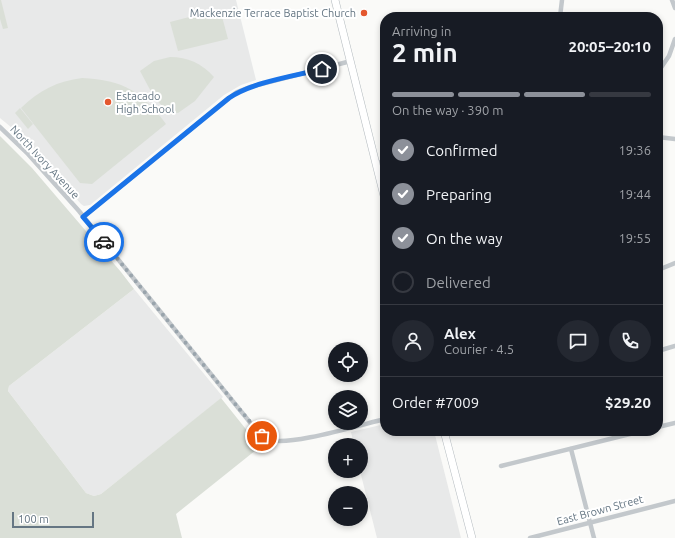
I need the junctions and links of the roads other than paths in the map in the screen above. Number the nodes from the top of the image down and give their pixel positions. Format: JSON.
{"nodes":[{"id":1,"x":335,"y":0,"type":"edge"},
{"id":2,"x":562,"y":0,"type":"edge"},
{"id":3,"x":672,"y":0,"type":"edge"},
{"id":4,"x":675,"y":8,"type":"edge"},
{"id":5,"x":561,"y":12,"type":"edge"},
{"id":6,"x":675,"y":39,"type":"edge"},
{"id":7,"x":351,"y":61,"type":"junction"},
{"id":8,"x":663,"y":65,"type":"edge"},
{"id":9,"x":0,"y":127,"type":"edge"},
{"id":10,"x":663,"y":138,"type":"edge"},
{"id":11,"x":675,"y":139,"type":"edge"},
{"id":12,"x":380,"y":162,"type":"edge"},
{"id":13,"x":376,"y":163,"type":"junction"},
{"id":14,"x":380,"y":169,"type":"edge"},
{"id":15,"x":83,"y":217,"type":"junction"},
{"id":16,"x":675,"y":263,"type":"edge"},
{"id":17,"x":663,"y":268,"type":"edge"},
{"id":18,"x":675,"y":346,"type":"edge"},
{"id":19,"x":663,"y":350,"type":"edge"},
{"id":20,"x":380,"y":420,"type":"edge"},
{"id":21,"x":675,"y":423,"type":"edge"},
{"id":22,"x":663,"y":426,"type":"edge"},
{"id":23,"x":445,"y":436,"type":"edge"},
{"id":24,"x":623,"y":436,"type":"edge"},
{"id":25,"x":572,"y":449,"type":"junction"},
{"id":26,"x":501,"y":466,"type":"dead end"},
{"id":27,"x":675,"y":500,"type":"edge"},
{"id":28,"x":590,"y":522,"type":"junction"},
{"id":29,"x":472,"y":538,"type":"edge"},
{"id":30,"x":530,"y":538,"type":"edge"},
{"id":31,"x":594,"y":538,"type":"edge"}],
"edges":[{"from":1,"to":7,"type":"main road"},
{"from":2,"to":5,"type":"street"},
{"from":3,"to":4,"type":"street"},
{"from":6,"to":8,"type":"street"},
{"from":7,"to":13,"type":"main road"},
{"from":7,"to":15,"type":"street"},
{"from":9,"to":15,"type":"street","name":"North Ivory Avenue"},
{"from":10,"to":11,"type":"street"},
{"from":12,"to":13,"type":"street"},
{"from":13,"to":14,"type":"main road"},
{"from":15,"to":20,"type":"street","name":"North Ivory Avenue"},
{"from":16,"to":17,"type":"street"},
{"from":18,"to":19,"type":"street"},
{"from":21,"to":22,"type":"street"},
{"from":23,"to":29,"type":"main road"},
{"from":24,"to":25,"type":"street"},
{"from":25,"to":26,"type":"street"},
{"from":25,"to":28,"type":"street"},
{"from":27,"to":28,"type":"street","name":"East Brown Street"},
{"from":28,"to":30,"type":"street","name":"East Brown Street"},
{"from":28,"to":31,"type":"street"}]}
